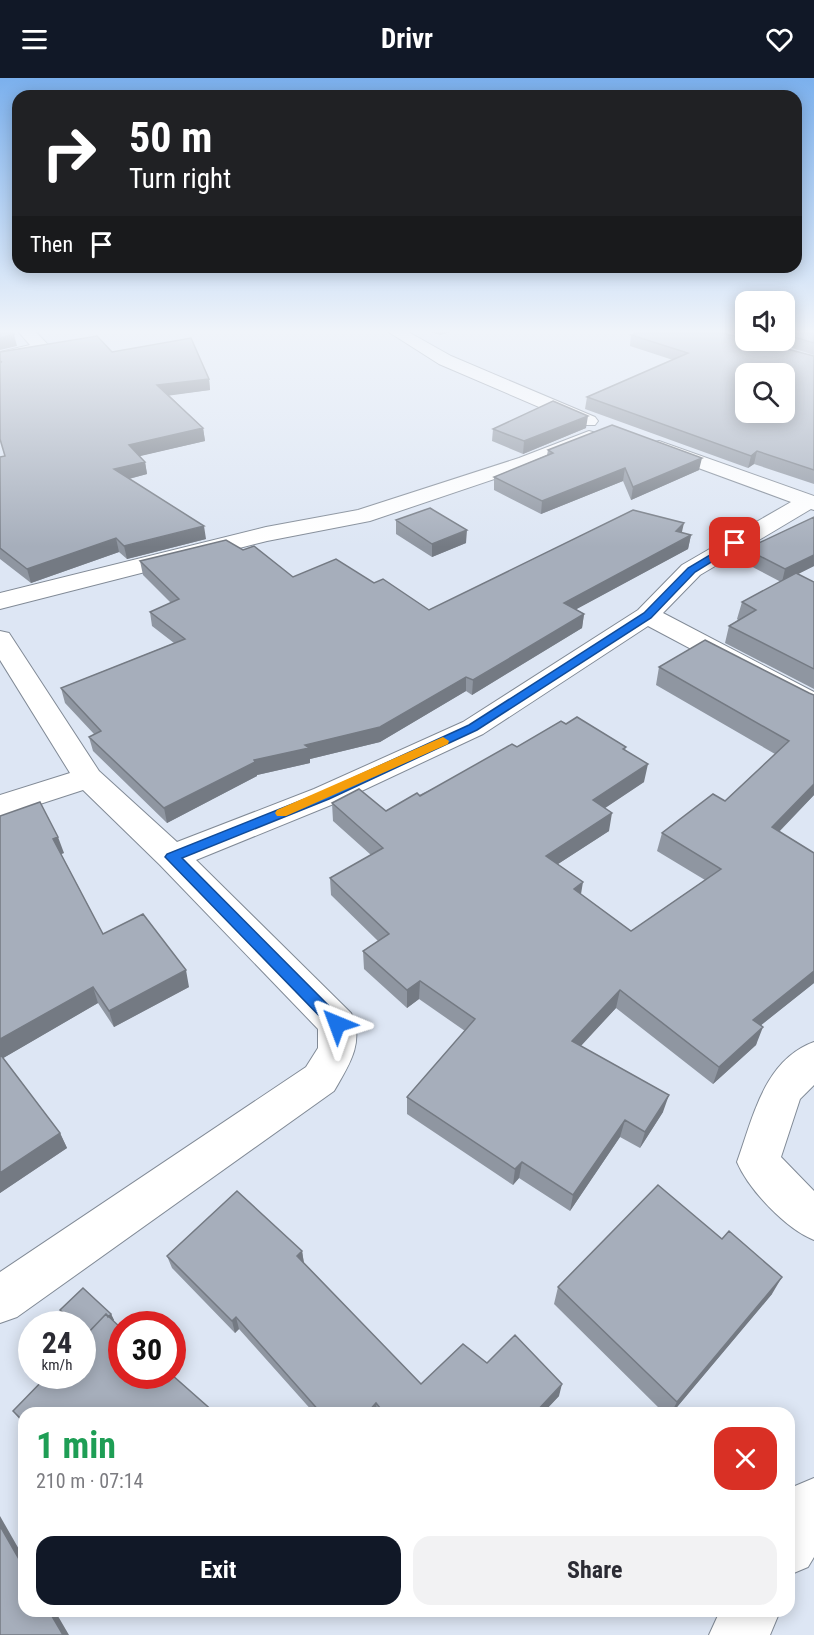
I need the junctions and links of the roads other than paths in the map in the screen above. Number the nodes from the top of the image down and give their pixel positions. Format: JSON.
{"nodes":[{"id":1,"x":543,"y":402,"type":"edge"},
{"id":2,"x":641,"y":441,"type":"edge"},
{"id":3,"x":811,"y":502,"type":"edge"},
{"id":4,"x":0,"y":601,"type":"edge"},
{"id":5,"x":648,"y":615,"type":"junction"},
{"id":6,"x":0,"y":639,"type":"edge"},
{"id":7,"x":814,"y":703,"type":"edge"},
{"id":8,"x":88,"y":778,"type":"junction"},
{"id":9,"x":0,"y":807,"type":"edge"},
{"id":10,"x":172,"y":857,"type":"junction"},
{"id":11,"x":814,"y":1059,"type":"edge"},
{"id":12,"x":814,"y":1219,"type":"edge"},
{"id":13,"x":0,"y":1300,"type":"edge"},
{"id":14,"x":814,"y":1505,"type":"edge"},
{"id":15,"x":795,"y":1538,"type":"edge"},
{"id":16,"x":748,"y":1617,"type":"edge"},
{"id":17,"x":738,"y":1635,"type":"edge"}],
"edges":[{"from":1,"to":4,"type":"street"},
{"from":2,"to":3,"type":"street"},
{"from":3,"to":5,"type":"street"},
{"from":5,"to":7,"type":"street"},
{"from":5,"to":10,"type":"street"},
{"from":6,"to":8,"type":"street"},
{"from":8,"to":9,"type":"street"},
{"from":8,"to":10,"type":"street"},
{"from":10,"to":13,"type":"street"},
{"from":11,"to":12,"type":"street"},
{"from":14,"to":15,"type":"street"},
{"from":16,"to":17,"type":"street"}]}
